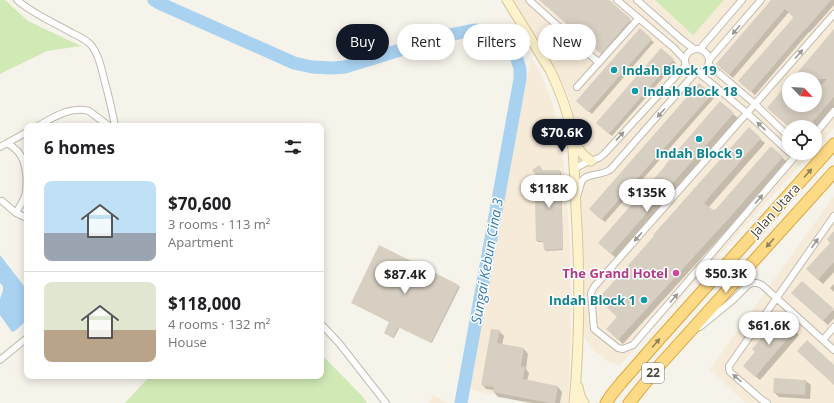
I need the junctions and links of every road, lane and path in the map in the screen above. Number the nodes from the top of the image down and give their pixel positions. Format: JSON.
{"nodes":[{"id":1,"x":17,"y":0,"type":"edge"},
{"id":2,"x":507,"y":0,"type":"edge"},
{"id":3,"x":529,"y":0,"type":"edge"},
{"id":4,"x":617,"y":0,"type":"edge"},
{"id":5,"x":637,"y":0,"type":"edge"},
{"id":6,"x":742,"y":0,"type":"edge"},
{"id":7,"x":761,"y":0,"type":"edge"},
{"id":8,"x":24,"y":3,"type":"edge"},
{"id":9,"x":834,"y":14,"type":"edge"},
{"id":10,"x":638,"y":19,"type":"junction"},
{"id":11,"x":697,"y":49,"type":"junction"},
{"id":12,"x":598,"y":62,"type":"junction"},
{"id":13,"x":686,"y":62,"type":"junction"},
{"id":14,"x":709,"y":62,"type":"junction"},
{"id":15,"x":697,"y":73,"type":"junction"},
{"id":16,"x":577,"y":87,"type":"dead end"},
{"id":17,"x":755,"y":104,"type":"junction"},
{"id":18,"x":834,"y":111,"type":"edge"},
{"id":19,"x":747,"y":113,"type":"junction"},
{"id":20,"x":43,"y":123,"type":"edge"},
{"id":21,"x":105,"y":123,"type":"edge"},
{"id":22,"x":114,"y":123,"type":"edge"},
{"id":23,"x":822,"y":126,"type":"edge"},
{"id":24,"x":782,"y":130,"type":"edge"},
{"id":25,"x":24,"y":134,"type":"edge"},
{"id":26,"x":572,"y":135,"type":"junction"},
{"id":27,"x":7,"y":143,"type":"junction"},
{"id":28,"x":782,"y":144,"type":"edge"},
{"id":29,"x":834,"y":144,"type":"edge"},
{"id":30,"x":0,"y":147,"type":"edge"},
{"id":31,"x":788,"y":160,"type":"edge"},
{"id":32,"x":588,"y":162,"type":"junction"},
{"id":33,"x":24,"y":165,"type":"edge"},
{"id":34,"x":574,"y":169,"type":"junction"},
{"id":35,"x":834,"y":172,"type":"edge"},
{"id":36,"x":588,"y":176,"type":"junction"},
{"id":37,"x":24,"y":198,"type":"edge"},
{"id":38,"x":2,"y":201,"type":"dead end"},
{"id":39,"x":576,"y":201,"type":"junction"},
{"id":40,"x":16,"y":213,"type":"junction"},
{"id":41,"x":834,"y":216,"type":"edge"},
{"id":42,"x":24,"y":217,"type":"edge"},
{"id":43,"x":776,"y":298,"type":"junction"},
{"id":44,"x":324,"y":327,"type":"edge"},
{"id":45,"x":834,"y":328,"type":"edge"},
{"id":46,"x":24,"y":340,"type":"edge"},
{"id":47,"x":823,"y":340,"type":"junction"},
{"id":48,"x":678,"y":345,"type":"junction"},
{"id":49,"x":834,"y":350,"type":"edge"},
{"id":50,"x":0,"y":360,"type":"edge"},
{"id":51,"x":576,"y":378,"type":"junction"},
{"id":52,"x":606,"y":401,"type":"edge"},
{"id":53,"x":386,"y":403,"type":"edge"},
{"id":54,"x":574,"y":403,"type":"edge"},
{"id":55,"x":584,"y":403,"type":"edge"},
{"id":56,"x":629,"y":403,"type":"edge"},
{"id":57,"x":767,"y":403,"type":"edge"}],
"edges":[{"from":1,"to":8,"type":"street"},
{"from":2,"to":26,"type":"main road"},
{"from":3,"to":12,"type":"street"},
{"from":4,"to":10,"type":"street"},
{"from":5,"to":11,"type":"street"},
{"from":6,"to":11,"type":"street"},
{"from":7,"to":14,"type":"street","one_way":true},
{"from":8,"to":22,"type":"street"},
{"from":17,"to":9,"type":"street","one_way":true},
{"from":10,"to":12,"type":"street"},
{"from":10,"to":13,"type":"street"},
{"from":11,"to":13,"type":"street"},
{"from":11,"to":14,"type":"street"},
{"from":12,"to":16,"type":"street"},
{"from":13,"to":15,"type":"street"},
{"from":32,"to":13,"type":"street","one_way":true},
{"from":14,"to":15,"type":"street"},
{"from":14,"to":17,"type":"street"},
{"from":15,"to":19,"type":"street"},
{"from":15,"to":36,"type":"street","one_way":true},
{"from":17,"to":19,"type":"street"},
{"from":17,"to":24,"type":"street"},
{"from":18,"to":23,"type":"street"},
{"from":28,"to":19,"type":"street","one_way":true},
{"from":19,"to":31,"type":"street","one_way":true},
{"from":20,"to":21,"type":"street"},
{"from":25,"to":27,"type":"street"},
{"from":26,"to":32,"type":"main road"},
{"from":26,"to":34,"type":"main road"},
{"from":27,"to":30,"type":"street"},
{"from":27,"to":33,"type":"street"},
{"from":52,"to":29,"type":"highway","name":"Jalan Utara","number":"22","one_way":true},
{"from":32,"to":34,"type":"street"},
{"from":32,"to":36,"type":"street"},
{"from":34,"to":39,"type":"main road"},
{"from":35,"to":48,"type":"highway","name":"Jalan Utara","number":"22","one_way":true},
{"from":36,"to":39,"type":"street"},
{"from":37,"to":40,"type":"street"},
{"from":38,"to":40,"type":"street"},
{"from":39,"to":51,"type":"main road"},
{"from":40,"to":42,"type":"street"},
{"from":43,"to":41,"type":"street","one_way":true},
{"from":43,"to":47,"type":"street"},
{"from":43,"to":48,"type":"street"},
{"from":57,"to":43,"type":"street","one_way":true},
{"from":44,"to":53,"type":"street"},
{"from":45,"to":47,"type":"street"},
{"from":46,"to":50,"type":"street"},
{"from":47,"to":49,"type":"street"},
{"from":48,"to":56,"type":"highway","name":"Jalan Utara","number":"22"},
{"from":51,"to":54,"type":"main road"},
{"from":51,"to":55,"type":"main road"}]}
